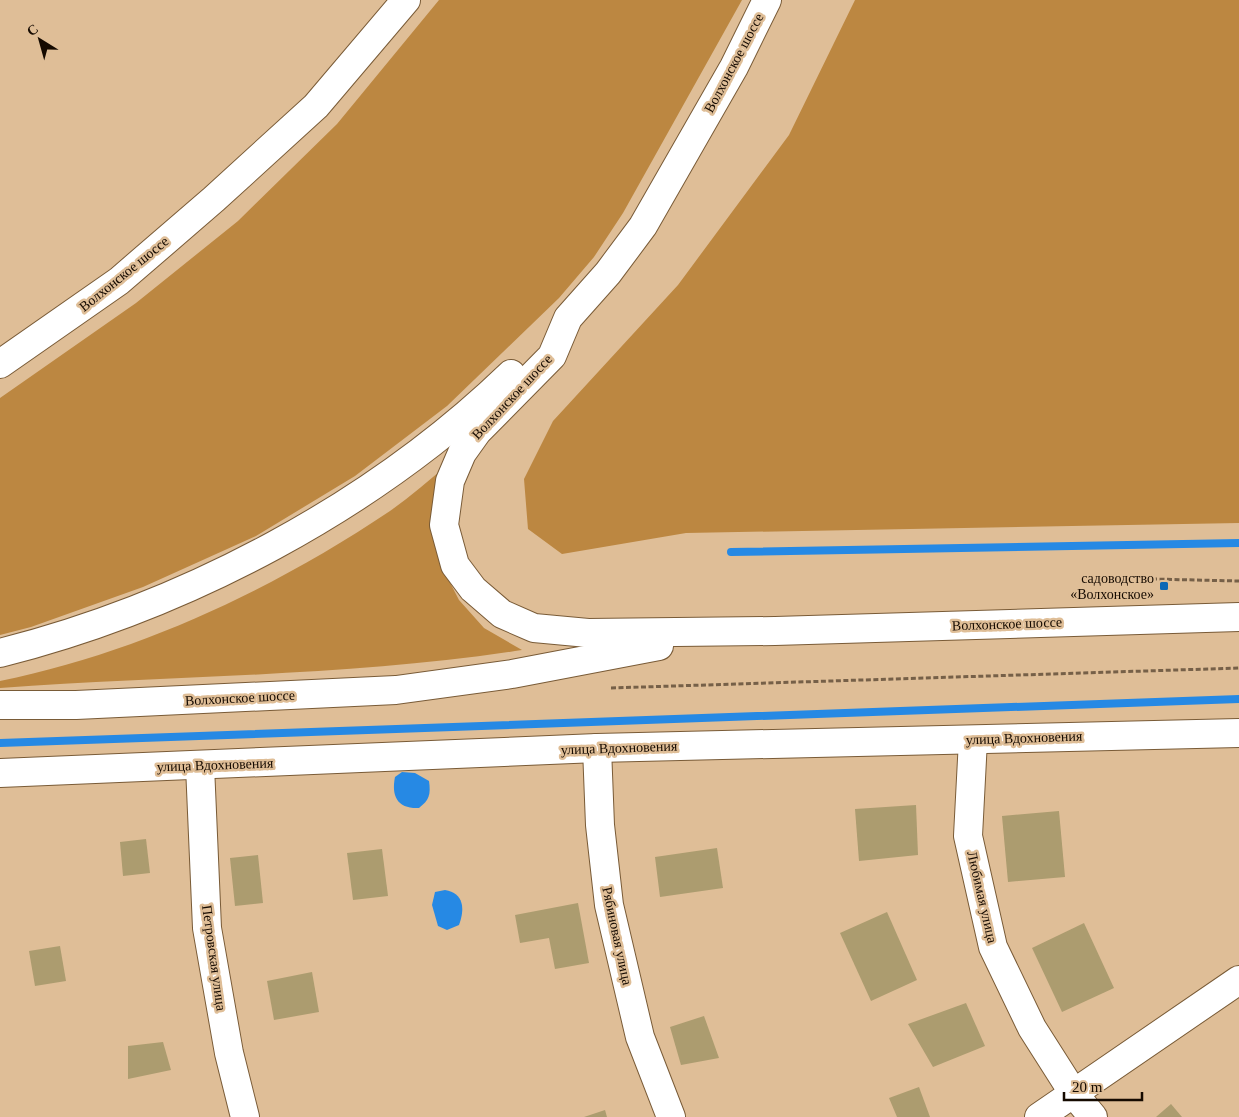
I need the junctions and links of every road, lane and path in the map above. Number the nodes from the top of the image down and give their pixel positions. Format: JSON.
{"nodes":[{"id":1,"x":406,"y":0,"type":"edge"},
{"id":2,"x":768,"y":0,"type":"edge"},
{"id":3,"x":568,"y":318,"type":"junction"},
{"id":4,"x":0,"y":364,"type":"edge"},
{"id":5,"x":1152,"y":579,"type":"dead end"},
{"id":6,"x":1239,"y":581,"type":"edge"},
{"id":7,"x":1239,"y":616,"type":"edge"},
{"id":8,"x":775,"y":631,"type":"junction"},
{"id":9,"x":0,"y":653,"type":"edge"},
{"id":10,"x":1239,"y":668,"type":"edge"},
{"id":11,"x":611,"y":688,"type":"dead end"},
{"id":12,"x":0,"y":705,"type":"edge"},
{"id":13,"x":1239,"y":733,"type":"edge"},
{"id":14,"x":973,"y":740,"type":"junction"},
{"id":15,"x":597,"y":748,"type":"junction"},
{"id":16,"x":200,"y":766,"type":"junction"},
{"id":17,"x":0,"y":773,"type":"edge"},
{"id":18,"x":1239,"y":980,"type":"edge"},
{"id":19,"x":1074,"y":1094,"type":"junction"},
{"id":20,"x":245,"y":1117,"type":"edge"},
{"id":21,"x":671,"y":1117,"type":"edge"},
{"id":22,"x":1039,"y":1117,"type":"edge"},
{"id":23,"x":1093,"y":1117,"type":"edge"}],
"edges":[{"from":1,"to":4,"type":"main road","name":"Волхонское шоссе"},
{"from":2,"to":3,"type":"main road","name":"Волхонское шоссе"},
{"from":3,"to":8,"type":"main road","name":"Волхонское шоссе"},
{"from":3,"to":9,"type":"main road"},
{"from":5,"to":6,"type":"path"},
{"from":7,"to":8,"type":"main road","name":"Волхонское шоссе"},
{"from":8,"to":12,"type":"main road","name":"Волхонское шоссе"},
{"from":10,"to":11,"type":"path"},
{"from":13,"to":14,"type":"main road","name":"улица Вдохновения"},
{"from":14,"to":15,"type":"main road","name":"улица Вдохновения"},
{"from":14,"to":19,"type":"main road","name":"Любимая улица"},
{"from":15,"to":16,"type":"main road","name":"улица Вдохновения"},
{"from":15,"to":21,"type":"main road","name":"Рябиновая улица"},
{"from":16,"to":17,"type":"main road","name":"улица Вдохновения"},
{"from":16,"to":20,"type":"main road","name":"Петровская улица"},
{"from":18,"to":19,"type":"main road"},
{"from":19,"to":22,"type":"main road"},
{"from":19,"to":23,"type":"main road","name":"Любимая улица"}]}
